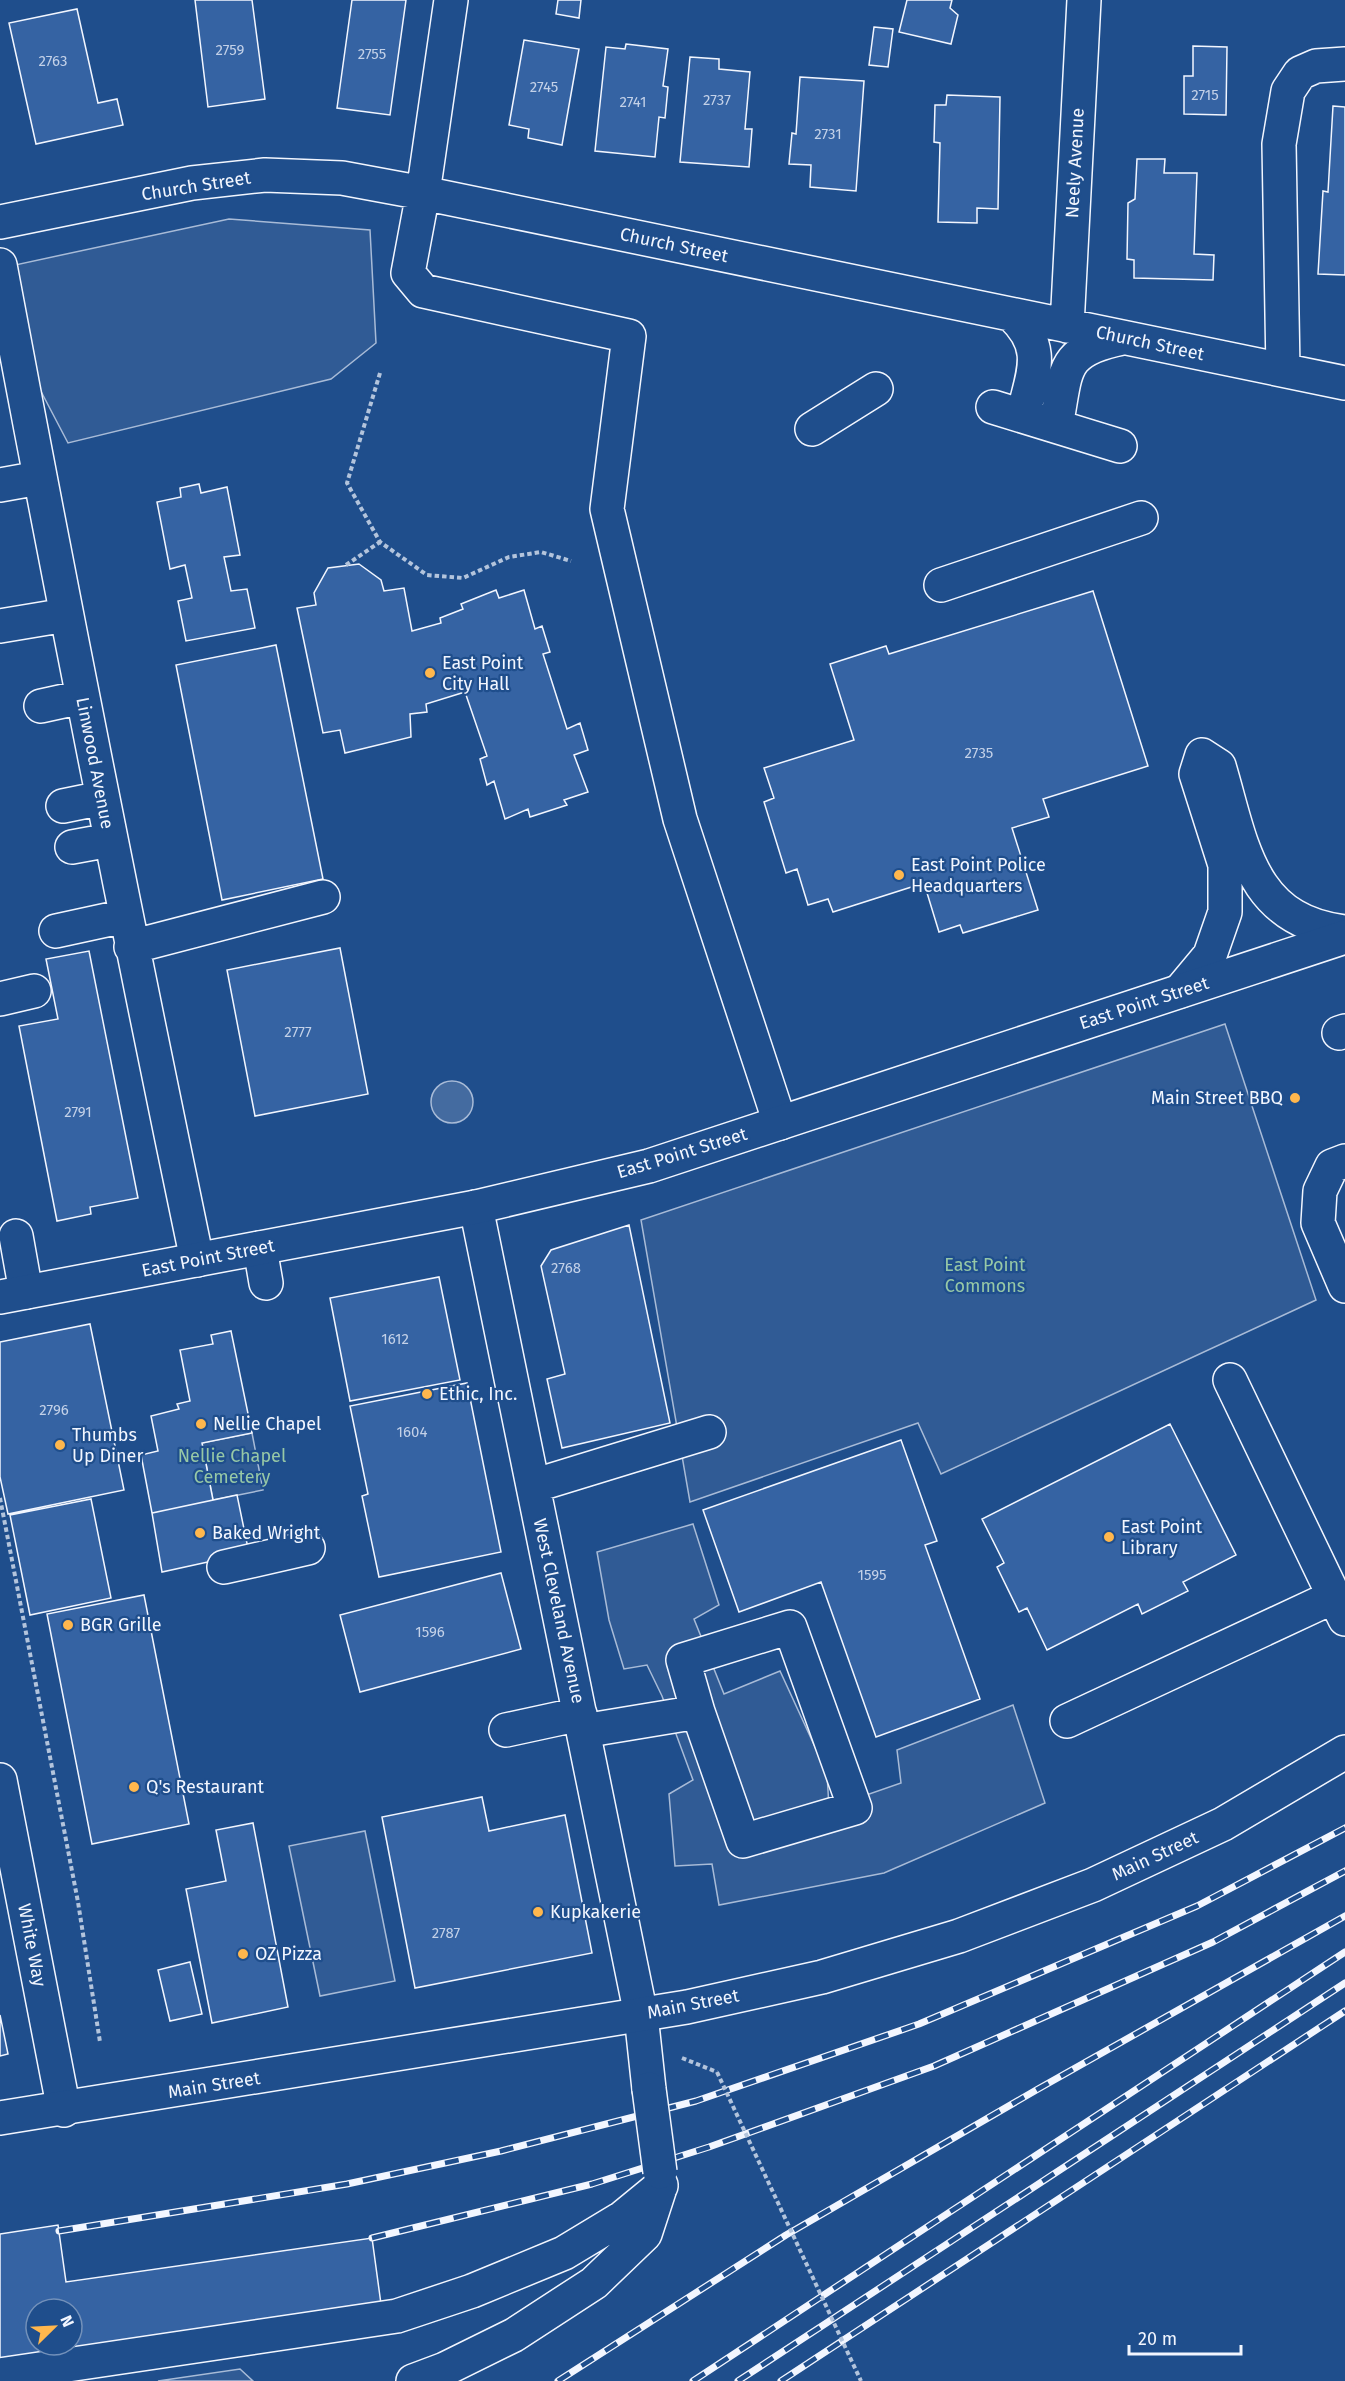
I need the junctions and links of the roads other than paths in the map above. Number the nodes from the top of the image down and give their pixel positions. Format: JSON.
{"nodes":[{"id":1,"x":451,"y":0,"type":"edge"},
{"id":2,"x":1084,"y":0,"type":"edge"},
{"id":3,"x":1345,"y":64,"type":"edge"},
{"id":4,"x":423,"y":193,"type":"junction"},
{"id":5,"x":0,"y":222,"type":"edge"},
{"id":6,"x":0,"y":265,"type":"edge"},
{"id":7,"x":1012,"y":315,"type":"junction"},
{"id":8,"x":1067,"y":326,"type":"junction"},
{"id":9,"x":1125,"y":338,"type":"junction"},
{"id":10,"x":1283,"y":370,"type":"junction"},
{"id":11,"x":1345,"y":383,"type":"edge"},
{"id":12,"x":876,"y":389,"type":"dead end"},
{"id":13,"x":1056,"y":426,"type":"junction"},
{"id":14,"x":812,"y":429,"type":"dead end"},
{"id":15,"x":1120,"y":446,"type":"dead end"},
{"id":16,"x":39,"y":478,"type":"junction"},
{"id":17,"x":0,"y":484,"type":"edge"},
{"id":18,"x":1141,"y":518,"type":"dead end"},
{"id":19,"x":941,"y":585,"type":"dead end"},
{"id":20,"x":66,"y":615,"type":"junction"},
{"id":21,"x":6,"y":625,"type":"edge"},
{"id":22,"x":82,"y":698,"type":"junction"},
{"id":23,"x":41,"y":706,"type":"dead end"},
{"id":24,"x":102,"y":798,"type":"junction"},
{"id":25,"x":63,"y":806,"type":"dead end"},
{"id":26,"x":110,"y":840,"type":"junction"},
{"id":27,"x":72,"y":847,"type":"dead end"},
{"id":28,"x":323,"y":897,"type":"dead end"},
{"id":29,"x":56,"y":931,"type":"dead end"},
{"id":30,"x":128,"y":932,"type":"junction"},
{"id":31,"x":1345,"y":932,"type":"edge"},
{"id":32,"x":1345,"y":937,"type":"edge"},
{"id":33,"x":34,"y":991,"type":"dead end"},
{"id":34,"x":1180,"y":991,"type":"junction"},
{"id":35,"x":0,"y":999,"type":"edge"},
{"id":36,"x":780,"y":1123,"type":"junction"},
{"id":37,"x":1345,"y":1161,"type":"edge"},
{"id":38,"x":476,"y":1207,"type":"junction"},
{"id":39,"x":16,"y":1236,"type":"dead end"},
{"id":40,"x":260,"y":1248,"type":"junction"},
{"id":41,"x":197,"y":1260,"type":"junction"},
{"id":42,"x":266,"y":1282,"type":"dead end"},
{"id":43,"x":1345,"y":1286,"type":"edge"},
{"id":44,"x":13,"y":1295,"type":"edge"},
{"id":45,"x":1230,"y":1380,"type":"dead end"},
{"id":46,"x":709,"y":1432,"type":"dead end"},
{"id":47,"x":533,"y":1486,"type":"junction"},
{"id":48,"x":308,"y":1548,"type":"dead end"},
{"id":49,"x":224,"y":1567,"type":"dead end"},
{"id":50,"x":1339,"y":1608,"type":"edge"},
{"id":51,"x":698,"y":1712,"type":"junction"},
{"id":52,"x":1067,"y":1721,"type":"dead end"},
{"id":53,"x":582,"y":1723,"type":"junction"},
{"id":54,"x":506,"y":1730,"type":"dead end"},
{"id":55,"x":1345,"y":1752,"type":"edge"},
{"id":56,"x":1,"y":1790,"type":"edge"},
{"id":57,"x":641,"y":2015,"type":"junction"},
{"id":58,"x":64,"y":2110,"type":"junction"},
{"id":59,"x":0,"y":2118,"type":"edge"},
{"id":60,"x":661,"y":2179,"type":"junction"},
{"id":61,"x":0,"y":2375,"type":"edge"},
{"id":62,"x":413,"y":2381,"type":"edge"}],
"edges":[{"from":1,"to":4,"type":"street"},
{"from":2,"to":8,"type":"street","name":"Neely Avenue"},
{"from":3,"to":10,"type":"street"},
{"from":4,"to":5,"type":"street","name":"Church Street"},
{"from":4,"to":7,"type":"street","name":"Church Street"},
{"from":4,"to":36,"type":"street"},
{"from":6,"to":16,"type":"street","name":"Linwood Avenue"},
{"from":7,"to":8,"type":"street","name":"Church Street"},
{"from":7,"to":13,"type":"street"},
{"from":8,"to":9,"type":"street","name":"Church Street"},
{"from":9,"to":10,"type":"street","name":"Church Street"},
{"from":9,"to":13,"type":"street"},
{"from":10,"to":11,"type":"street","name":"Church Street"},
{"from":12,"to":14,"type":"street"},
{"from":13,"to":15,"type":"street"},
{"from":16,"to":17,"type":"street"},
{"from":16,"to":20,"type":"street","name":"Linwood Avenue"},
{"from":18,"to":19,"type":"street"},
{"from":20,"to":21,"type":"street"},
{"from":20,"to":22,"type":"street","name":"Linwood Avenue"},
{"from":22,"to":23,"type":"street"},
{"from":22,"to":24,"type":"street","name":"Linwood Avenue"},
{"from":24,"to":25,"type":"street"},
{"from":24,"to":26,"type":"street","name":"Linwood Avenue"},
{"from":26,"to":27,"type":"street"},
{"from":26,"to":30,"type":"street","name":"Linwood Avenue"},
{"from":28,"to":30,"type":"street"},
{"from":29,"to":30,"type":"street"},
{"from":30,"to":41,"type":"street","name":"Linwood Avenue"},
{"from":31,"to":34,"type":"street"},
{"from":32,"to":34,"type":"street","name":"East Point Street"},
{"from":33,"to":35,"type":"street"},
{"from":34,"to":36,"type":"street","name":"East Point Street"},
{"from":36,"to":38,"type":"street","name":"East Point Street"},
{"from":37,"to":43,"type":"street"},
{"from":38,"to":40,"type":"street","name":"East Point Street"},
{"from":38,"to":47,"type":"street","name":"West Cleveland Avenue"},
{"from":39,"to":44,"type":"street"},
{"from":40,"to":41,"type":"street","name":"East Point Street"},
{"from":40,"to":42,"type":"street"},
{"from":41,"to":44,"type":"street","name":"East Point Street"},
{"from":45,"to":50,"type":"street"},
{"from":46,"to":47,"type":"street"},
{"from":47,"to":53,"type":"street","name":"West Cleveland Avenue"},
{"from":48,"to":49,"type":"street"},
{"from":50,"to":52,"type":"street"},
{"from":51,"to":51,"type":"street"},
{"from":51,"to":53,"type":"street"},
{"from":53,"to":54,"type":"street"},
{"from":53,"to":57,"type":"street","name":"West Cleveland Avenue"},
{"from":55,"to":57,"type":"street","name":"Main Street"},
{"from":56,"to":58,"type":"street","name":"White Way"},
{"from":57,"to":58,"type":"street","name":"Main Street"},
{"from":57,"to":60,"type":"street","name":"West Cleveland Avenue","bridge":true},
{"from":58,"to":59,"type":"street","name":"Main Street"},
{"from":60,"to":61,"type":"street"},
{"from":60,"to":62,"type":"street"}]}
